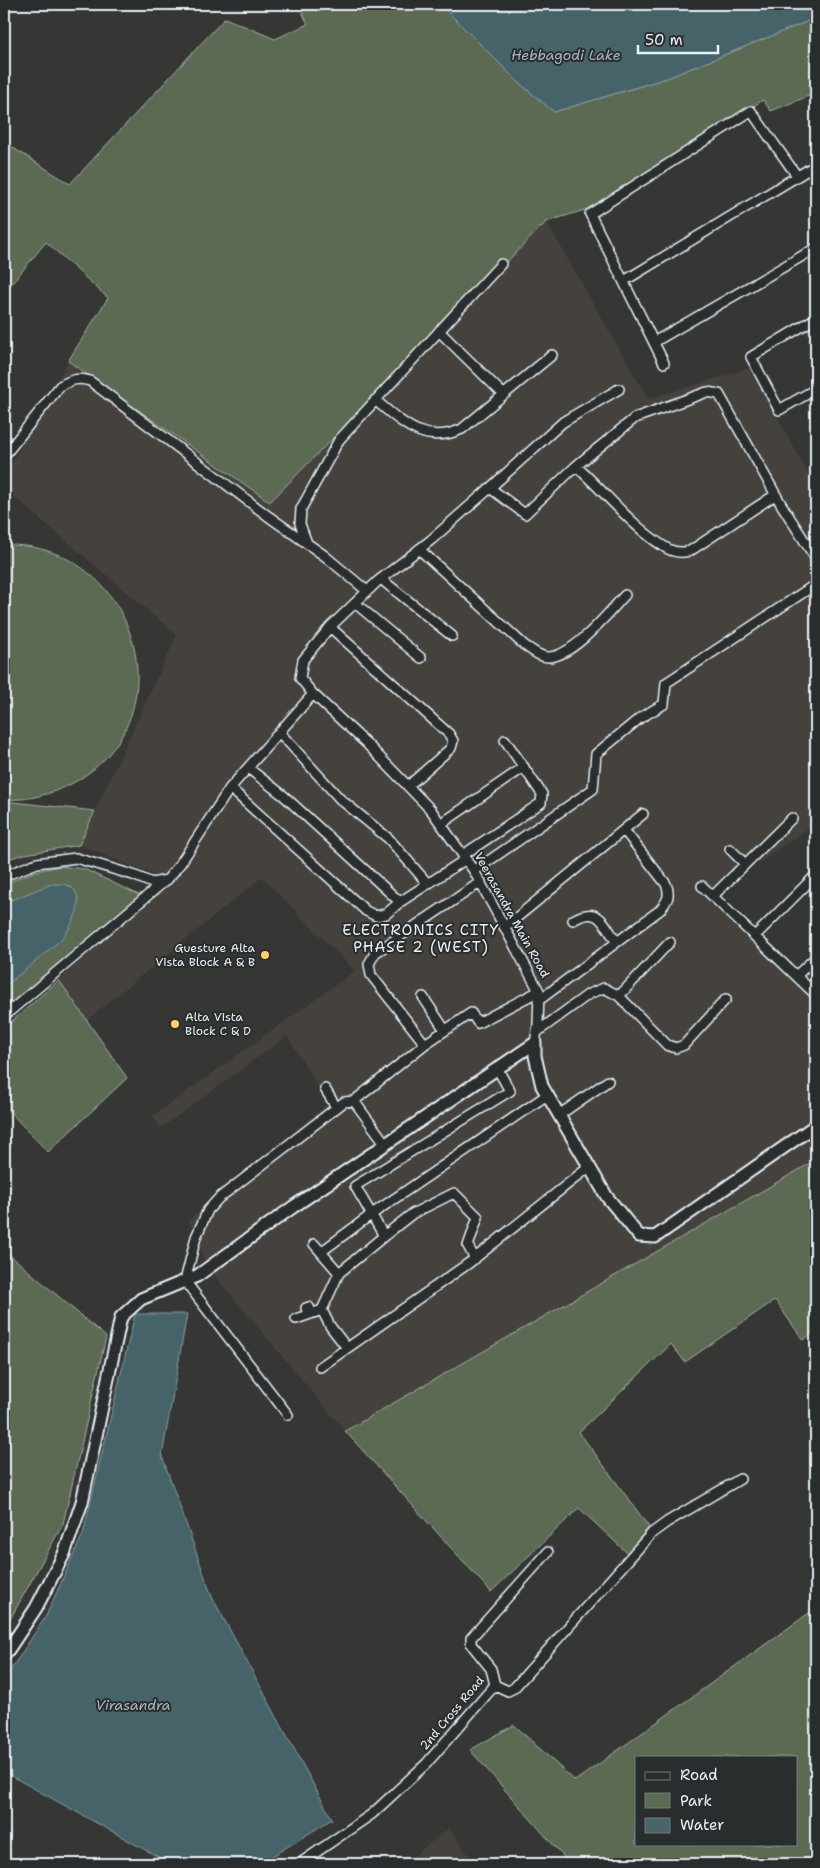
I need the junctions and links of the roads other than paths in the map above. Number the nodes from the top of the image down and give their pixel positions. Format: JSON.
{"nodes":[{"id":1,"x":816,"y":165,"type":"edge"},
{"id":2,"x":797,"y":176,"type":"junction"},
{"id":3,"x":816,"y":248,"type":"edge"},
{"id":4,"x":501,"y":264,"type":"dead end"},
{"id":5,"x":624,"y":281,"type":"junction"},
{"id":6,"x":816,"y":318,"type":"edge"},
{"id":7,"x":439,"y":330,"type":"junction"},
{"id":8,"x":654,"y":342,"type":"junction"},
{"id":9,"x":552,"y":355,"type":"dead end"},
{"id":10,"x":664,"y":363,"type":"dead end"},
{"id":11,"x":619,"y":389,"type":"dead end"},
{"id":12,"x":816,"y":389,"type":"edge"},
{"id":13,"x":503,"y":394,"type":"junction"},
{"id":14,"x":375,"y":400,"type":"junction"},
{"id":15,"x":4,"y":456,"type":"edge"},
{"id":16,"x":576,"y":466,"type":"junction"},
{"id":17,"x":490,"y":488,"type":"junction"},
{"id":18,"x":775,"y":495,"type":"junction"},
{"id":19,"x":307,"y":543,"type":"junction"},
{"id":20,"x":419,"y":549,"type":"junction"},
{"id":21,"x":816,"y":559,"type":"edge"},
{"id":22,"x":381,"y":579,"type":"junction"},
{"id":23,"x":816,"y":584,"type":"edge"},
{"id":24,"x":367,"y":591,"type":"junction"},
{"id":25,"x":625,"y":595,"type":"dead end"},
{"id":26,"x":355,"y":603,"type":"junction"},
{"id":27,"x":330,"y":627,"type":"junction"},
{"id":28,"x":452,"y":636,"type":"dead end"},
{"id":29,"x":421,"y":658,"type":"dead end"},
{"id":30,"x":313,"y":694,"type":"junction"},
{"id":31,"x":280,"y":733,"type":"junction"},
{"id":32,"x":505,"y":740,"type":"dead end"},
{"id":33,"x":524,"y":767,"type":"junction"},
{"id":34,"x":248,"y":768,"type":"junction"},
{"id":35,"x":408,"y":786,"type":"junction"},
{"id":36,"x":230,"y":788,"type":"junction"},
{"id":37,"x":643,"y":814,"type":"dead end"},
{"id":38,"x":792,"y":818,"type":"dead end"},
{"id":39,"x":441,"y":824,"type":"junction"},
{"id":40,"x":624,"y":830,"type":"junction"},
{"id":41,"x":730,"y":849,"type":"dead end"},
{"id":42,"x":464,"y":857,"type":"junction"},
{"id":43,"x":745,"y":864,"type":"junction"},
{"id":44,"x":474,"y":870,"type":"junction"},
{"id":45,"x":4,"y":876,"type":"edge"},
{"id":46,"x":816,"y":876,"type":"edge"},
{"id":47,"x":167,"y":880,"type":"junction"},
{"id":48,"x":480,"y":882,"type":"junction"},
{"id":49,"x":428,"y":884,"type":"junction"},
{"id":50,"x":702,"y":886,"type":"dead end"},
{"id":51,"x":712,"y":896,"type":"junction"},
{"id":52,"x":400,"y":902,"type":"junction"},
{"id":53,"x":573,"y":920,"type":"dead end"},
{"id":54,"x":505,"y":927,"type":"junction"},
{"id":55,"x":755,"y":936,"type":"junction"},
{"id":56,"x":617,"y":942,"type":"junction"},
{"id":57,"x":670,"y":942,"type":"dead end"},
{"id":58,"x":816,"y":957,"type":"edge"},
{"id":59,"x":796,"y":976,"type":"junction"},
{"id":60,"x":539,"y":991,"type":"junction"},
{"id":61,"x":816,"y":995,"type":"edge"},
{"id":62,"x":619,"y":996,"type":"junction"},
{"id":63,"x":423,"y":997,"type":"dead end"},
{"id":64,"x":726,"y":999,"type":"dead end"},
{"id":65,"x":538,"y":1001,"type":"junction"},
{"id":66,"x":4,"y":1016,"type":"edge"},
{"id":67,"x":445,"y":1030,"type":"junction"},
{"id":68,"x":536,"y":1037,"type":"junction"},
{"id":69,"x":425,"y":1044,"type":"junction"},
{"id":70,"x":497,"y":1068,"type":"junction"},
{"id":71,"x":608,"y":1081,"type":"dead end"},
{"id":72,"x":326,"y":1089,"type":"dead end"},
{"id":73,"x":547,"y":1095,"type":"junction"},
{"id":74,"x":354,"y":1101,"type":"junction"},
{"id":75,"x":336,"y":1107,"type":"junction"},
{"id":76,"x":559,"y":1115,"type":"junction"},
{"id":77,"x":816,"y":1124,"type":"edge"},
{"id":78,"x":385,"y":1143,"type":"junction"},
{"id":79,"x":589,"y":1167,"type":"junction"},
{"id":80,"x":372,"y":1214,"type":"junction"},
{"id":81,"x":384,"y":1236,"type":"junction"},
{"id":82,"x":314,"y":1244,"type":"dead end"},
{"id":83,"x":321,"y":1252,"type":"junction"},
{"id":84,"x":475,"y":1259,"type":"junction"},
{"id":85,"x":339,"y":1273,"type":"junction"},
{"id":86,"x":185,"y":1281,"type":"junction"},
{"id":87,"x":322,"y":1310,"type":"junction"},
{"id":88,"x":296,"y":1319,"type":"dead end"},
{"id":89,"x":347,"y":1348,"type":"junction"},
{"id":90,"x":320,"y":1367,"type":"dead end"},
{"id":91,"x":288,"y":1414,"type":"dead end"},
{"id":92,"x":740,"y":1479,"type":"dead end"},
{"id":93,"x":548,"y":1552,"type":"dead end"},
{"id":94,"x":4,"y":1656,"type":"edge"},
{"id":95,"x":495,"y":1685,"type":"junction"},
{"id":96,"x":299,"y":1864,"type":"edge"}],
"edges":[{"from":1,"to":2,"type":"street"},
{"from":2,"to":5,"type":"street"},
{"from":2,"to":5,"type":"street"},
{"from":3,"to":8,"type":"street"},
{"from":4,"to":7,"type":"street"},
{"from":5,"to":8,"type":"street"},
{"from":6,"to":12,"type":"street"},
{"from":7,"to":13,"type":"street"},
{"from":7,"to":14,"type":"street"},
{"from":8,"to":10,"type":"street"},
{"from":9,"to":13,"type":"street"},
{"from":11,"to":17,"type":"street","name":"Veerasandra Main Road"},
{"from":13,"to":14,"type":"street"},
{"from":14,"to":19,"type":"street"},
{"from":15,"to":19,"type":"street"},
{"from":16,"to":17,"type":"street"},
{"from":16,"to":18,"type":"street"},
{"from":16,"to":18,"type":"street"},
{"from":17,"to":20,"type":"street","name":"Veerasandra Main Road"},
{"from":18,"to":21,"type":"street"},
{"from":19,"to":24,"type":"street"},
{"from":20,"to":22,"type":"street","name":"Veerasandra Main Road"},
{"from":20,"to":25,"type":"street"},
{"from":22,"to":24,"type":"street","name":"Veerasandra Main Road"},
{"from":22,"to":28,"type":"street"},
{"from":23,"to":44,"type":"street"},
{"from":24,"to":26,"type":"street","name":"Veerasandra Main Road"},
{"from":26,"to":27,"type":"street","name":"Veerasandra Main Road"},
{"from":26,"to":29,"type":"street"},
{"from":27,"to":30,"type":"street","name":"Veerasandra Main Road"},
{"from":27,"to":35,"type":"street"},
{"from":30,"to":31,"type":"street"},
{"from":30,"to":35,"type":"street","name":"Veerasandra Main Road"},
{"from":31,"to":34,"type":"street"},
{"from":31,"to":49,"type":"street"},
{"from":32,"to":33,"type":"street"},
{"from":33,"to":39,"type":"street"},
{"from":33,"to":42,"type":"street"},
{"from":34,"to":36,"type":"street"},
{"from":34,"to":52,"type":"street"},
{"from":35,"to":39,"type":"street","name":"Veerasandra Main Road"},
{"from":36,"to":47,"type":"street"},
{"from":36,"to":52,"type":"street"},
{"from":37,"to":40,"type":"street"},
{"from":38,"to":43,"type":"street"},
{"from":39,"to":42,"type":"street","name":"Veerasandra Main Road"},
{"from":40,"to":54,"type":"street"},
{"from":40,"to":56,"type":"street"},
{"from":41,"to":43,"type":"street"},
{"from":42,"to":44,"type":"street","name":"Veerasandra Main Road"},
{"from":42,"to":49,"type":"street"},
{"from":43,"to":51,"type":"street"},
{"from":44,"to":48,"type":"street","name":"Veerasandra Main Road"},
{"from":45,"to":47,"type":"street"},
{"from":46,"to":55,"type":"street"},
{"from":47,"to":66,"type":"street"},
{"from":48,"to":54,"type":"street","name":"Veerasandra Main Road"},
{"from":48,"to":69,"type":"street"},
{"from":49,"to":52,"type":"street"},
{"from":50,"to":51,"type":"street"},
{"from":51,"to":55,"type":"street"},
{"from":53,"to":56,"type":"street"},
{"from":54,"to":60,"type":"street","name":"Veerasandra Main Road"},
{"from":55,"to":59,"type":"street"},
{"from":56,"to":65,"type":"street"},
{"from":57,"to":62,"type":"street"},
{"from":58,"to":59,"type":"street"},
{"from":59,"to":61,"type":"street"},
{"from":60,"to":65,"type":"street","name":"Veerasandra Main Road"},
{"from":60,"to":67,"type":"street"},
{"from":62,"to":64,"type":"street"},
{"from":62,"to":68,"type":"street"},
{"from":63,"to":67,"type":"street"},
{"from":65,"to":68,"type":"street","name":"Veerasandra Main Road"},
{"from":67,"to":69,"type":"street"},
{"from":68,"to":70,"type":"street"},
{"from":68,"to":73,"type":"street","name":"Veerasandra Main Road"},
{"from":69,"to":74,"type":"street"},
{"from":70,"to":78,"type":"street"},
{"from":70,"to":80,"type":"street"},
{"from":71,"to":76,"type":"street"},
{"from":72,"to":75,"type":"street"},
{"from":73,"to":76,"type":"street","name":"Veerasandra Main Road"},
{"from":73,"to":80,"type":"street"},
{"from":74,"to":75,"type":"street"},
{"from":74,"to":78,"type":"street"},
{"from":75,"to":86,"type":"street"},
{"from":76,"to":79,"type":"street","name":"Veerasandra Main Road"},
{"from":77,"to":79,"type":"street","name":"Veerasandra Main Road"},
{"from":78,"to":86,"type":"street"},
{"from":79,"to":84,"type":"street"},
{"from":80,"to":81,"type":"street"},
{"from":80,"to":83,"type":"street"},
{"from":81,"to":84,"type":"street"},
{"from":81,"to":85,"type":"street"},
{"from":82,"to":83,"type":"street"},
{"from":83,"to":85,"type":"street"},
{"from":84,"to":89,"type":"street"},
{"from":85,"to":87,"type":"street"},
{"from":86,"to":91,"type":"street"},
{"from":86,"to":94,"type":"street"},
{"from":87,"to":88,"type":"street"},
{"from":87,"to":89,"type":"street"},
{"from":89,"to":90,"type":"street"},
{"from":92,"to":95,"type":"street"},
{"from":93,"to":95,"type":"street","name":"2nd Cross Road"},
{"from":95,"to":96,"type":"street","name":"2nd Cross Road"}]}
